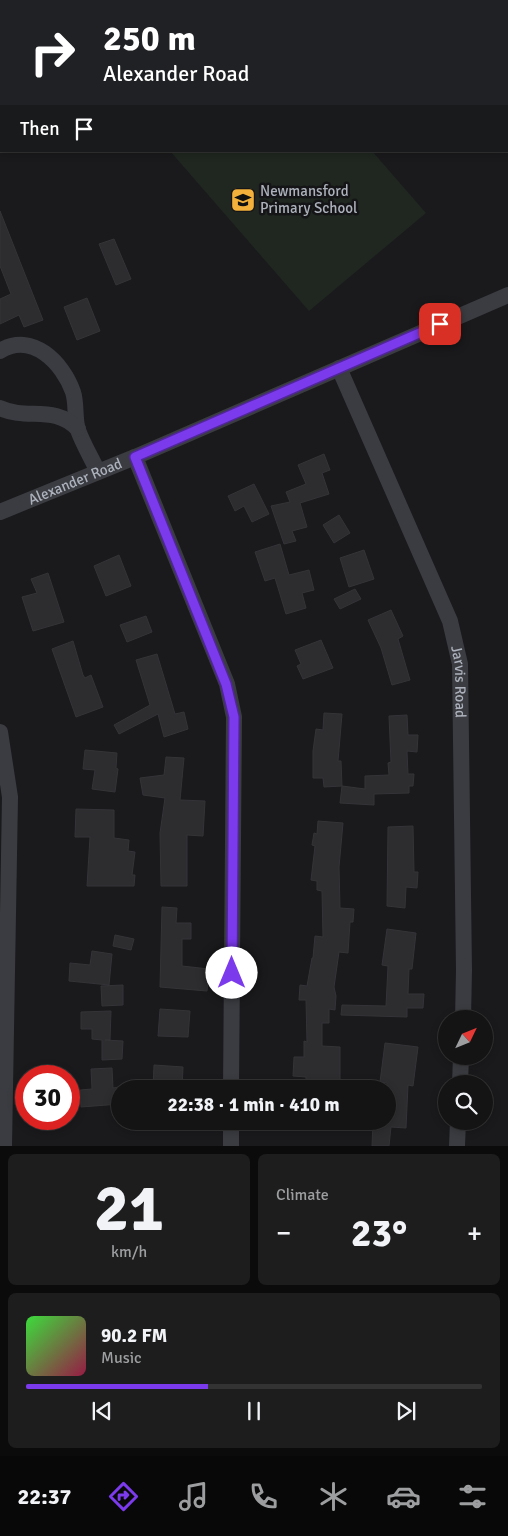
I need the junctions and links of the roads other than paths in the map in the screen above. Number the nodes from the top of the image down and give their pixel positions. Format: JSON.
{"nodes":[{"id":1,"x":508,"y":295,"type":"edge"},
{"id":2,"x":0,"y":350,"type":"edge"},
{"id":3,"x":339,"y":368,"type":"junction"},
{"id":4,"x":0,"y":408,"type":"edge"},
{"id":5,"x":78,"y":429,"type":"junction"},
{"id":6,"x":135,"y":457,"type":"junction"},
{"id":7,"x":98,"y":472,"type":"junction"},
{"id":8,"x":0,"y":512,"type":"edge"},
{"id":9,"x":0,"y":732,"type":"edge"},
{"id":10,"x":462,"y":1010,"type":"edge"},
{"id":11,"x":231,"y":1080,"type":"edge"},
{"id":12,"x":231,"y":1130,"type":"edge"},
{"id":13,"x":458,"y":1130,"type":"edge"},
{"id":14,"x":4,"y":1146,"type":"edge"},
{"id":15,"x":230,"y":1146,"type":"edge"},
{"id":16,"x":457,"y":1146,"type":"edge"}],
"edges":[{"from":1,"to":3,"type":"street","name":"Alexander Road"},
{"from":2,"to":5,"type":"street"},
{"from":3,"to":6,"type":"street","name":"Alexander Road"},
{"from":3,"to":10,"type":"street","name":"Jarvis Road"},
{"from":4,"to":5,"type":"street"},
{"from":5,"to":7,"type":"street"},
{"from":6,"to":7,"type":"street","name":"Alexander Road"},
{"from":6,"to":11,"type":"street"},
{"from":7,"to":8,"type":"street","name":"Alexander Road"},
{"from":9,"to":14,"type":"street"},
{"from":12,"to":15,"type":"street"},
{"from":13,"to":16,"type":"street"}]}
